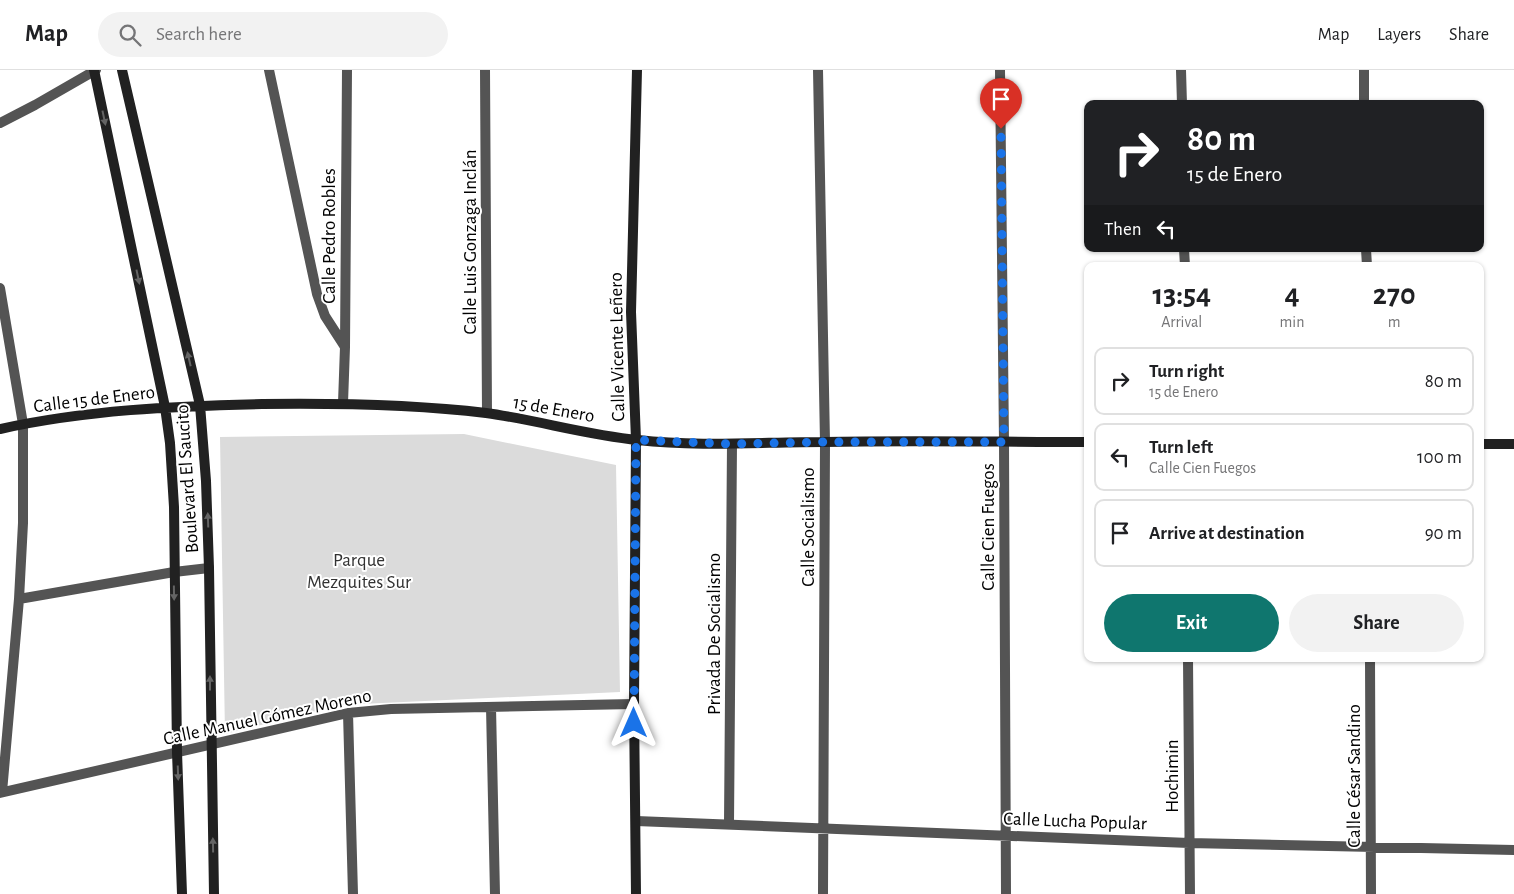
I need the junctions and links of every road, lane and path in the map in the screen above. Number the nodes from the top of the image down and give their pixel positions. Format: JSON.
{"nodes":[{"id":1,"x":95,"y":70,"type":"edge"},
{"id":2,"x":122,"y":70,"type":"edge"},
{"id":3,"x":269,"y":70,"type":"edge"},
{"id":4,"x":346,"y":70,"type":"edge"},
{"id":5,"x":485,"y":70,"type":"edge"},
{"id":6,"x":637,"y":70,"type":"edge"},
{"id":7,"x":818,"y":70,"type":"edge"},
{"id":8,"x":1000,"y":70,"type":"edge"},
{"id":9,"x":1181,"y":70,"type":"edge"},
{"id":10,"x":1364,"y":70,"type":"edge"},
{"id":11,"x":1182,"y":100,"type":"edge"},
{"id":12,"x":1364,"y":100,"type":"edge"},
{"id":13,"x":0,"y":123,"type":"edge"},
{"id":14,"x":0,"y":288,"type":"edge"},
{"id":15,"x":345,"y":347,"type":"junction"},
{"id":16,"x":343,"y":403,"type":"junction"},
{"id":17,"x":200,"y":405,"type":"junction"},
{"id":18,"x":165,"y":407,"type":"junction"},
{"id":19,"x":487,"y":413,"type":"junction"},
{"id":20,"x":23,"y":424,"type":"junction"},
{"id":21,"x":0,"y":430,"type":"edge"},
{"id":22,"x":636,"y":440,"type":"junction"},
{"id":23,"x":825,"y":442,"type":"junction"},
{"id":24,"x":1004,"y":442,"type":"junction"},
{"id":25,"x":1084,"y":442,"type":"edge"},
{"id":26,"x":732,"y":444,"type":"junction"},
{"id":27,"x":1484,"y":444,"type":"edge"},
{"id":28,"x":1514,"y":444,"type":"edge"},
{"id":29,"x":209,"y":568,"type":"junction"},
{"id":30,"x":174,"y":572,"type":"junction"},
{"id":31,"x":19,"y":599,"type":"junction"},
{"id":32,"x":1188,"y":662,"type":"edge"},
{"id":33,"x":1370,"y":662,"type":"edge"},
{"id":34,"x":634,"y":704,"type":"junction"},
{"id":35,"x":491,"y":707,"type":"junction"},
{"id":36,"x":348,"y":713,"type":"junction"},
{"id":37,"x":211,"y":745,"type":"junction"},
{"id":38,"x":177,"y":752,"type":"junction"},
{"id":39,"x":1,"y":793,"type":"edge"},
{"id":40,"x":636,"y":821,"type":"junction"},
{"id":41,"x":729,"y":824,"type":"junction"},
{"id":42,"x":823,"y":828,"type":"junction"},
{"id":43,"x":1006,"y":835,"type":"junction"},
{"id":44,"x":1188,"y":843,"type":"junction"},
{"id":45,"x":1371,"y":848,"type":"junction"},
{"id":46,"x":1514,"y":850,"type":"edge"},
{"id":47,"x":182,"y":894,"type":"edge"},
{"id":48,"x":214,"y":894,"type":"edge"},
{"id":49,"x":354,"y":894,"type":"edge"},
{"id":50,"x":495,"y":894,"type":"edge"},
{"id":51,"x":636,"y":894,"type":"edge"},
{"id":52,"x":823,"y":894,"type":"edge"},
{"id":53,"x":1006,"y":894,"type":"edge"},
{"id":54,"x":1190,"y":894,"type":"edge"},
{"id":55,"x":1371,"y":894,"type":"edge"}],
"edges":[{"from":1,"to":13,"type":"street"},
{"from":1,"to":18,"type":"street","name":"Boulevard El Saucito","one_way":true},
{"from":17,"to":2,"type":"street","name":"Boulevard El Saucito","one_way":true},
{"from":3,"to":15,"type":"street"},
{"from":4,"to":15,"type":"street","name":"Calle Pedro Robles"},
{"from":5,"to":19,"type":"street","name":"Calle Luis Gonzaga Inclán"},
{"from":6,"to":22,"type":"street","name":"Calle Vicente Leñero"},
{"from":7,"to":23,"type":"street","name":"Calle Socialismo"},
{"from":8,"to":24,"type":"street","name":"Calle Cien Fuegos"},
{"from":9,"to":11,"type":"street"},
{"from":10,"to":12,"type":"street"},
{"from":14,"to":20,"type":"street"},
{"from":15,"to":16,"type":"street","name":"Calle Pedro Robles"},
{"from":16,"to":17,"type":"street","name":"Calle 15 de Enero"},
{"from":16,"to":19,"type":"street","name":"15 de Enero"},
{"from":17,"to":18,"type":"street","name":"Calle 15 de Enero"},
{"from":29,"to":17,"type":"street","name":"Boulevard El Saucito","one_way":true},
{"from":18,"to":20,"type":"street","name":"Calle 15 de Enero"},
{"from":18,"to":30,"type":"street","name":"Boulevard El Saucito"},
{"from":19,"to":22,"type":"street","name":"15 de Enero"},
{"from":20,"to":21,"type":"street","name":"Calle 15 de Enero"},
{"from":20,"to":31,"type":"street"},
{"from":22,"to":26,"type":"street","name":"15 de Enero"},
{"from":22,"to":34,"type":"street","name":"Calle Vicente Leñero"},
{"from":23,"to":24,"type":"street","name":"15 de Enero"},
{"from":23,"to":26,"type":"street","name":"15 de Enero"},
{"from":23,"to":42,"type":"street","name":"Calle Socialismo"},
{"from":24,"to":25,"type":"street","name":"15 de Enero"},
{"from":24,"to":43,"type":"street","name":"Calle Cien Fuegos"},
{"from":26,"to":41,"type":"street","name":"Privada De Socialismo"},
{"from":27,"to":28,"type":"street"},
{"from":29,"to":30,"type":"street"},
{"from":37,"to":29,"type":"street","name":"Boulevard El Saucito","one_way":true},
{"from":30,"to":31,"type":"street"},
{"from":30,"to":38,"type":"street","name":"Boulevard El Saucito","one_way":true},
{"from":31,"to":39,"type":"street"},
{"from":32,"to":44,"type":"street","name":"Hochimin"},
{"from":33,"to":45,"type":"street","name":"Calle César Sandino"},
{"from":34,"to":35,"type":"street","name":"Calle Manuel Gómez Moreno"},
{"from":34,"to":40,"type":"street","name":"Calle Vicente Leñero"},
{"from":35,"to":36,"type":"street","name":"Calle Manuel Gómez Moreno"},
{"from":35,"to":50,"type":"street"},
{"from":36,"to":37,"type":"street","name":"Calle Manuel Gómez Moreno"},
{"from":36,"to":49,"type":"street"},
{"from":37,"to":38,"type":"street","name":"Calle Manuel Gómez Moreno"},
{"from":48,"to":37,"type":"street","name":"Boulevard El Saucito","one_way":true},
{"from":38,"to":39,"type":"street","name":"Calle Manuel Gómez Moreno"},
{"from":38,"to":47,"type":"street","name":"Boulevard El Saucito","one_way":true},
{"from":40,"to":41,"type":"street","name":"Calle Lucha Popular"},
{"from":40,"to":51,"type":"street","name":"Calle Vicente Leñero"},
{"from":41,"to":42,"type":"street","name":"Calle Lucha Popular"},
{"from":42,"to":43,"type":"street","name":"Calle Lucha Popular"},
{"from":42,"to":52,"type":"street","name":"Calle Socialismo"},
{"from":43,"to":44,"type":"street","name":"Calle Lucha Popular"},
{"from":43,"to":53,"type":"street","name":"Calle Cien Fuegos"},
{"from":44,"to":45,"type":"street","name":"Calle Lucha Popular"},
{"from":44,"to":54,"type":"street","name":"Hochimin"},
{"from":45,"to":46,"type":"street","name":"Calle Lucha Popular"},
{"from":45,"to":55,"type":"street","name":"Calle César Sandino"}]}
